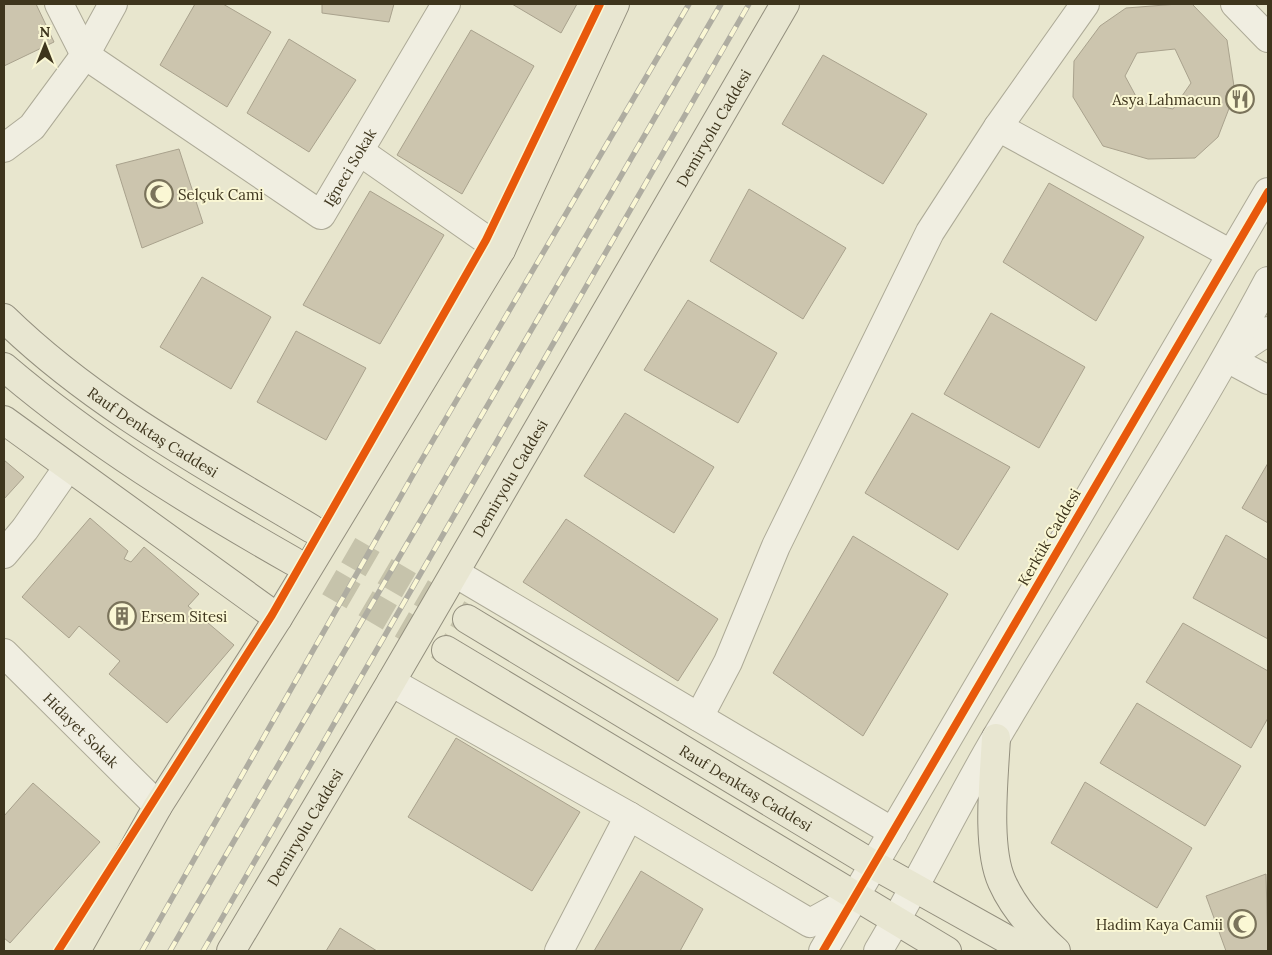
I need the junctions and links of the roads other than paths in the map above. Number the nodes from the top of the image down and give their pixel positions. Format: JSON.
{"nodes":[{"id":1,"x":59,"y":4,"type":"edge"},
{"id":2,"x":113,"y":4,"type":"edge"},
{"id":3,"x":446,"y":4,"type":"edge"},
{"id":4,"x":615,"y":4,"type":"edge"},
{"id":5,"x":785,"y":4,"type":"edge"},
{"id":6,"x":1085,"y":4,"type":"edge"},
{"id":7,"x":1235,"y":4,"type":"edge"},
{"id":8,"x":1268,"y":38,"type":"edge"},
{"id":9,"x":85,"y":55,"type":"junction"},
{"id":10,"x":998,"y":127,"type":"junction"},
{"id":11,"x":4,"y":148,"type":"edge"},
{"id":12,"x":359,"y":151,"type":"junction"},
{"id":13,"x":1268,"y":192,"type":"edge"},
{"id":14,"x":501,"y":250,"type":"junction"},
{"id":15,"x":1231,"y":254,"type":"junction"},
{"id":16,"x":1268,"y":280,"type":"edge"},
{"id":17,"x":4,"y":318,"type":"edge"},
{"id":18,"x":1268,"y":332,"type":"edge"},
{"id":19,"x":1227,"y":358,"type":"junction"},
{"id":20,"x":4,"y":367,"type":"edge"},
{"id":21,"x":1268,"y":380,"type":"edge"},
{"id":22,"x":4,"y":420,"type":"edge"},
{"id":23,"x":68,"y":466,"type":"junction"},
{"id":24,"x":312,"y":529,"type":"tunnel mouth"},
{"id":25,"x":4,"y":554,"type":"edge"},
{"id":26,"x":293,"y":561,"type":"tunnel mouth"},
{"id":27,"x":455,"y":572,"type":"junction"},
{"id":28,"x":278,"y":618,"type":"junction"},
{"id":29,"x":468,"y":619,"type":"tunnel mouth"},
{"id":30,"x":446,"y":650,"type":"tunnel mouth"},
{"id":31,"x":4,"y":653,"type":"edge"},
{"id":32,"x":391,"y":682,"type":"junction"},
{"id":33,"x":699,"y":717,"type":"junction"},
{"id":34,"x":996,"y":738,"type":"junction"},
{"id":35,"x":158,"y":806,"type":"junction"},
{"id":36,"x":629,"y":816,"type":"junction"},
{"id":37,"x":893,"y":832,"type":"junction"},
{"id":38,"x":874,"y":865,"type":"junction"},
{"id":39,"x":915,"y":888,"type":"junction"},
{"id":40,"x":856,"y":897,"type":"junction"},
{"id":41,"x":896,"y":922,"type":"junction"},
{"id":42,"x":76,"y":951,"type":"edge"},
{"id":43,"x":231,"y":951,"type":"edge"},
{"id":44,"x":559,"y":951,"type":"edge"},
{"id":45,"x":823,"y":951,"type":"edge"},
{"id":46,"x":878,"y":951,"type":"edge"},
{"id":47,"x":947,"y":951,"type":"edge"},
{"id":48,"x":1028,"y":951,"type":"edge"},
{"id":49,"x":1056,"y":951,"type":"edge"}],
"edges":[{"from":1,"to":9,"type":"street"},
{"from":2,"to":9,"type":"street"},
{"from":3,"to":12,"type":"street","name":"Iğneci Sokak"},
{"from":4,"to":14,"type":"main road"},
{"from":5,"to":27,"type":"main road","name":"Demiryolu Caddesi"},
{"from":6,"to":10,"type":"street"},
{"from":7,"to":8,"type":"street"},
{"from":9,"to":11,"type":"street"},
{"from":9,"to":12,"type":"street","name":"Iğneci Sokak"},
{"from":10,"to":15,"type":"street"},
{"from":10,"to":33,"type":"street"},
{"from":12,"to":14,"type":"street"},
{"from":13,"to":15,"type":"street","name":"Kerkük Caddesi"},
{"from":14,"to":28,"type":"main road"},
{"from":15,"to":37,"type":"street","name":"Kerkük Caddesi"},
{"from":16,"to":19,"type":"street"},
{"from":17,"to":24,"type":"main road","name":"Rauf Denktaş Caddesi"},
{"from":18,"to":19,"type":"street"},
{"from":19,"to":21,"type":"street"},
{"from":19,"to":34,"type":"street"},
{"from":20,"to":26,"type":"main road"},
{"from":22,"to":23,"type":"main road"},
{"from":23,"to":25,"type":"street"},
{"from":23,"to":28,"type":"main road"},
{"from":27,"to":32,"type":"main road","name":"Demiryolu Caddesi"},
{"from":27,"to":33,"type":"street"},
{"from":28,"to":35,"type":"main road"},
{"from":29,"to":38,"type":"main road","name":"Rauf Denktaş Caddesi"},
{"from":30,"to":40,"type":"main road"},
{"from":31,"to":35,"type":"street","name":"Hidayet Sokak"},
{"from":32,"to":36,"type":"street"},
{"from":32,"to":43,"type":"main road","name":"Demiryolu Caddesi"},
{"from":33,"to":37,"type":"street"},
{"from":34,"to":39,"type":"street"},
{"from":34,"to":49,"type":"main road"},
{"from":35,"to":42,"type":"main road"},
{"from":36,"to":40,"type":"street"},
{"from":36,"to":44,"type":"street"},
{"from":37,"to":38,"type":"street","name":"Kerkük Caddesi"},
{"from":38,"to":39,"type":"main road","name":"Rauf Denktaş Caddesi"},
{"from":38,"to":40,"type":"street","name":"Kerkük Caddesi"},
{"from":39,"to":41,"type":"street"},
{"from":39,"to":48,"type":"main road","name":"Rauf Denktaş Caddesi"},
{"from":40,"to":41,"type":"main road"},
{"from":40,"to":45,"type":"street","name":"Kerkük Caddesi"},
{"from":41,"to":46,"type":"street"},
{"from":41,"to":47,"type":"main road"}]}
